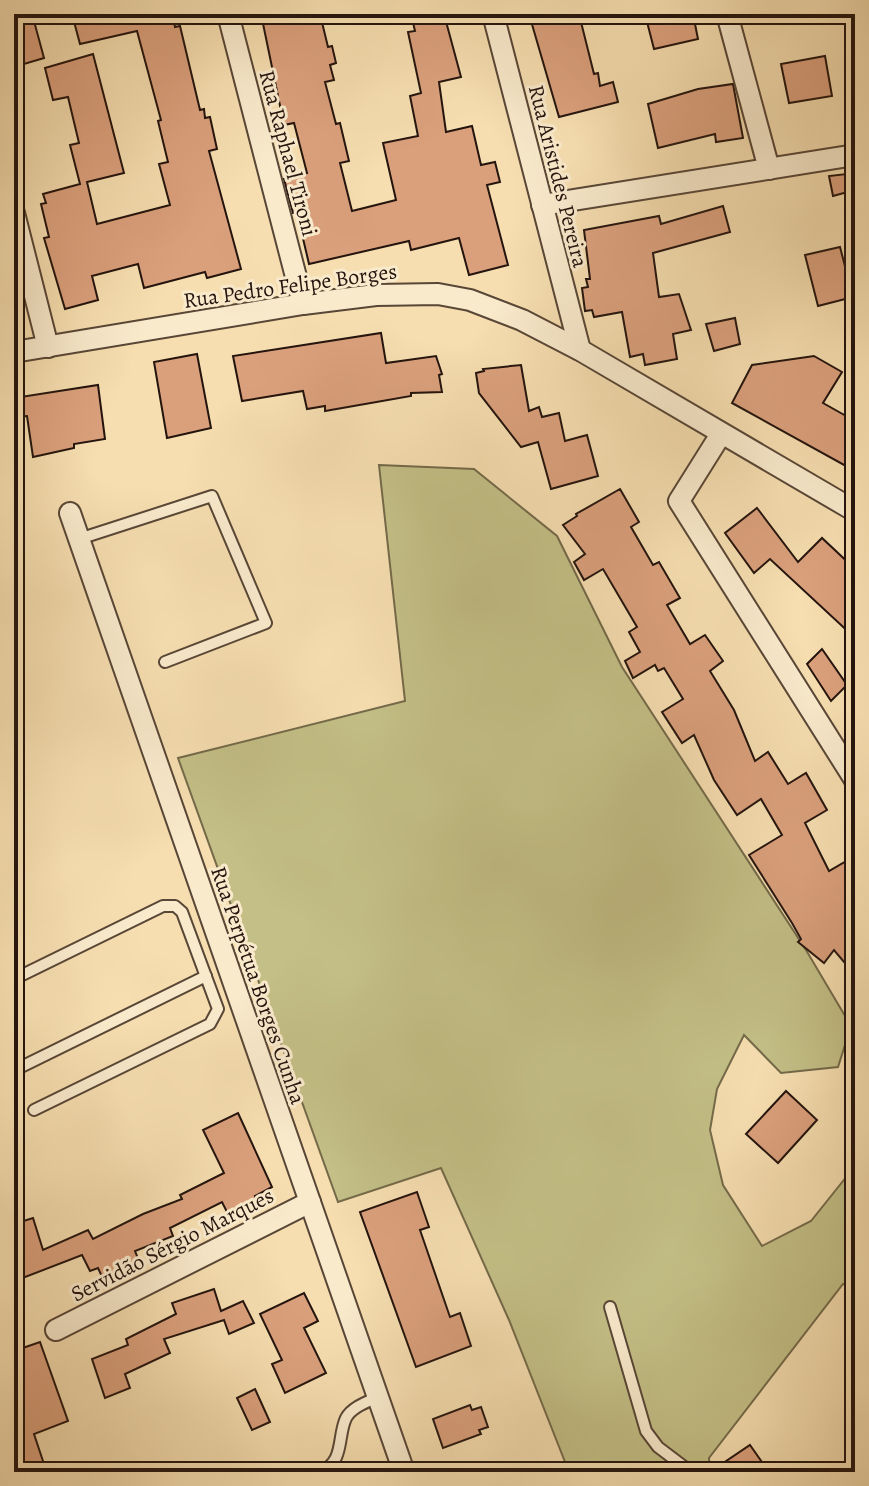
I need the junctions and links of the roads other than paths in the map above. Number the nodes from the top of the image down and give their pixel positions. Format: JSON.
{"nodes":[{"id":1,"x":228,"y":14,"type":"edge"},
{"id":2,"x":493,"y":14,"type":"edge"},
{"id":3,"x":727,"y":14,"type":"edge"},
{"id":4,"x":855,"y":155,"type":"edge"},
{"id":5,"x":769,"y":169,"type":"junction"},
{"id":6,"x":542,"y":205,"type":"junction"},
{"id":7,"x":14,"y":213,"type":"edge"},
{"id":8,"x":303,"y":304,"type":"junction"},
{"id":9,"x":48,"y":347,"type":"junction"},
{"id":10,"x":580,"y":350,"type":"junction"},
{"id":11,"x":14,"y":352,"type":"edge"},
{"id":12,"x":721,"y":434,"type":"junction"},
{"id":13,"x":855,"y":511,"type":"edge"},
{"id":14,"x":70,"y":513,"type":"dead end"},
{"id":15,"x":79,"y":539,"type":"junction"},
{"id":16,"x":165,"y":662,"type":"dead end"},
{"id":17,"x":855,"y":780,"type":"edge"},
{"id":18,"x":206,"y":976,"type":"junction"},
{"id":19,"x":14,"y":979,"type":"edge"},
{"id":20,"x":235,"y":987,"type":"junction"},
{"id":21,"x":212,"y":995,"type":"junction"},
{"id":22,"x":21,"y":1067,"type":"dead end"},
{"id":23,"x":34,"y":1110,"type":"dead end"},
{"id":24,"x":310,"y":1202,"type":"junction"},
{"id":25,"x":610,"y":1307,"type":"dead end"},
{"id":26,"x":56,"y":1330,"type":"dead end"},
{"id":27,"x":378,"y":1397,"type":"junction"},
{"id":28,"x":320,"y":1472,"type":"edge"},
{"id":29,"x":404,"y":1472,"type":"edge"},
{"id":30,"x":691,"y":1472,"type":"edge"}],
"edges":[{"from":1,"to":8,"type":"street","name":"Rua Raphael Tironi"},
{"from":2,"to":6,"type":"street","name":"Rua Aristides Pereira"},
{"from":3,"to":5,"type":"street"},
{"from":4,"to":5,"type":"street"},
{"from":5,"to":6,"type":"street"},
{"from":6,"to":10,"type":"street","name":"Rua Aristides Pereira"},
{"from":7,"to":9,"type":"street"},
{"from":8,"to":9,"type":"street","name":"Rua Pedro Felipe Borges"},
{"from":8,"to":10,"type":"street","name":"Rua Pedro Felipe Borges"},
{"from":9,"to":11,"type":"street","name":"Rua Pedro Felipe Borges"},
{"from":10,"to":12,"type":"street","name":"Rua Pedro Felipe Borges"},
{"from":12,"to":13,"type":"street","name":"Rua Pedro Felipe Borges"},
{"from":12,"to":17,"type":"street"},
{"from":14,"to":15,"type":"street","name":"Rua Perpétua Borges Cunha"},
{"from":15,"to":16,"type":"lane"},
{"from":15,"to":20,"type":"street","name":"Rua Perpétua Borges Cunha"},
{"from":18,"to":19,"type":"lane"},
{"from":18,"to":21,"type":"lane"},
{"from":18,"to":22,"type":"lane"},
{"from":20,"to":21,"type":"lane"},
{"from":20,"to":24,"type":"street","name":"Rua Perpétua Borges Cunha"},
{"from":21,"to":23,"type":"lane"},
{"from":24,"to":26,"type":"street","name":"Servidão Sérgio Marques"},
{"from":24,"to":27,"type":"street","name":"Rua Perpétua Borges Cunha"},
{"from":25,"to":30,"type":"lane"},
{"from":27,"to":28,"type":"lane"},
{"from":27,"to":29,"type":"street","name":"Rua Perpétua Borges Cunha"}]}
